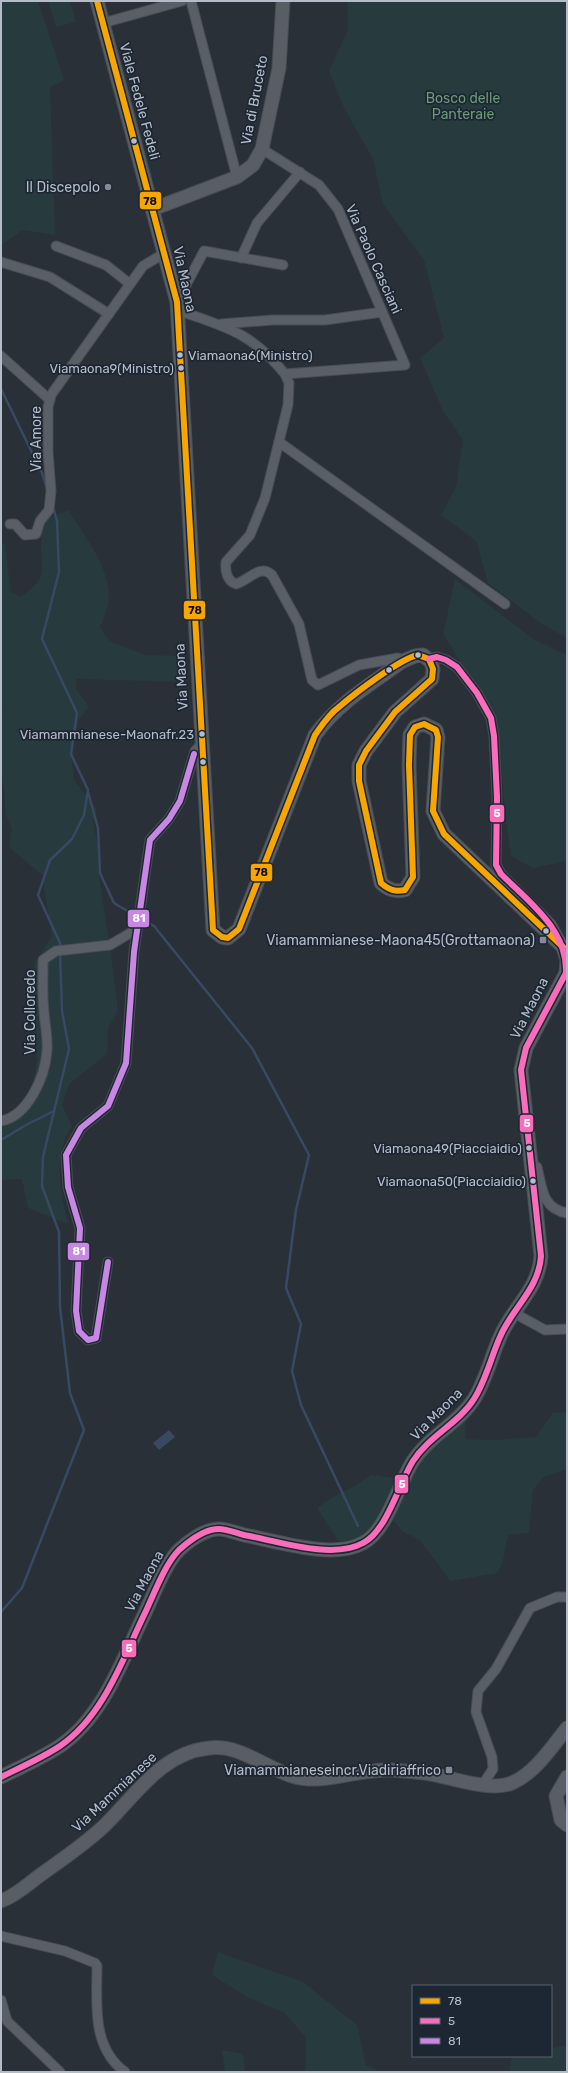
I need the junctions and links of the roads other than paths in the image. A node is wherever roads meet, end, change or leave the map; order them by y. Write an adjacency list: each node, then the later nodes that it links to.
1 (97, 1): 5 (main road, Viale Fedele Fedeli)
2 (182, 1): 5 (street)
3 (190, 1): 8 (street)
4 (283, 1): 6 (main road, Via di Bruceto)
5 (103, 23): 9 (main road, Viale Fedele Fedeli)
6 (262, 149): 7 (street, Via Paolo Casciani); 8 (main road, Via di Bruceto)
7 (300, 172): 12 (street); 17 (street, Via Paolo Casciani)
8 (237, 177): 9 (main road, Via di Bruceto)
9 (153, 209): 11 (main road, Via Maona)
10 (56, 246): 15 (street)
11 (163, 254): 15 (street, Via Amore); 16 (main road, Via Maona)
12 (241, 258): 14 (street); 16 (street)
13 (1, 262): 18 (street)
14 (283, 265)
15 (130, 284): 18 (street, Via Amore)
16 (177, 306): 19 (street); 28 (main road, Via Maona)
17 (382, 312): 19 (street); 21 (street, Via Paolo Casciani)
18 (109, 314): 22 (street, Via Amore)
19 (220, 324): 21 (street)
20 (1, 356): 22 (street)
21 (285, 374): 23 (street)
22 (50, 400): 24 (street, Via Amore)
23 (279, 442): 25 (street); 27 (street)
24 (10, 524)
25 (505, 604)
26 (429, 659): 27 (main road, Via Maona); 30 (street, Via Maona); 30 (main road)
27 (403, 661): 28 (main road, Via Maona)
28 (201, 745): 29 (street)
29 (137, 930): 31 (street, Via Colloredo); 34 (street)
30 (563, 947): 32 (main road, Via Maona)
31 (1, 1121)
32 (532, 1159): 33 (street); 35 (main road, Via Maona)
33 (567, 1213)
34 (108, 1262)
35 (514, 1313): 36 (street); 39 (main road, Via Maona)
36 (567, 1329)
37 (567, 1597): 41 (street)
38 (567, 1728): 41 (main road, Via Mammianese)
39 (1, 1777)
40 (567, 1777): 42 (main road)
41 (483, 1784): 43 (main road, Via Mammianese)
42 (567, 1825)
43 (1, 1901)
44 (1, 1936): 47 (street)
45 (1, 2000): 46 (street)
46 (60, 2072)
47 (125, 2072)

